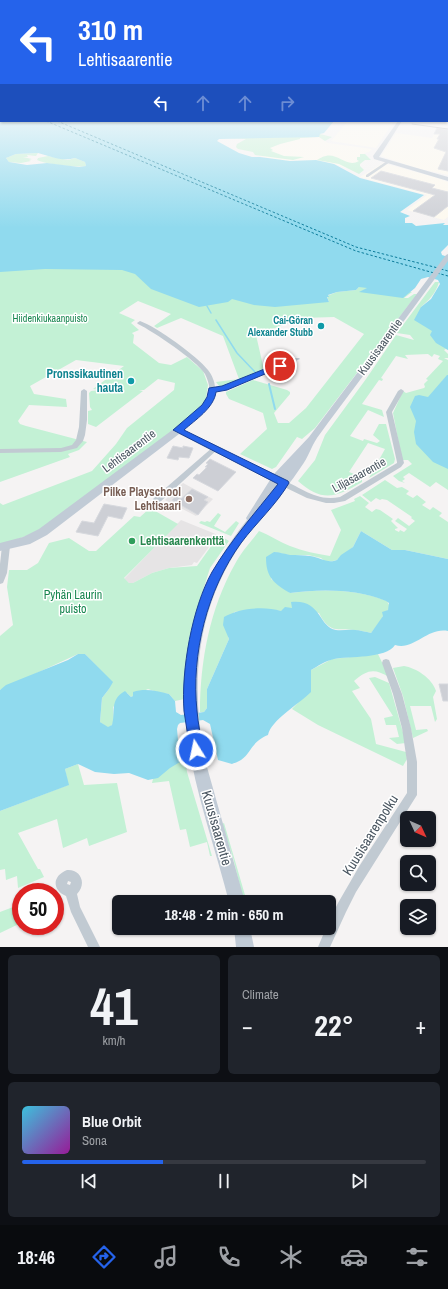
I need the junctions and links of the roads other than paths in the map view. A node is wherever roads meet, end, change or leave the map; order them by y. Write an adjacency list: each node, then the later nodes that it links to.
1 (387, 140): 2 (main road)
2 (388, 162): 3 (street); 4 (main road)
3 (367, 176)
4 (448, 179)
5 (448, 256): 14 (main road, Kuusisaarentie)
6 (140, 323): 8 (street)
7 (298, 359): 8 (street)
8 (212, 390): 11 (street)
9 (84, 391): 13 (street)
10 (401, 391): 14 (street, Liljasaarentie)
11 (178, 430): 12 (main road); 16 (main road, Lehtisaarentie)
12 (215, 449): 14 (main road); 15 (street)
13 (0, 451)
14 (281, 481): 20 (main road, Kuusisaarentie)
15 (156, 501)
16 (3, 547): 17 (street)
17 (0, 581)
18 (386, 663): 24 (street, Kuusisaarenpolku)
19 (71, 891): 22 (street)
20 (235, 895)
21 (243, 935): 23 (main road)
22 (94, 947)
23 (246, 947)
24 (324, 947)

